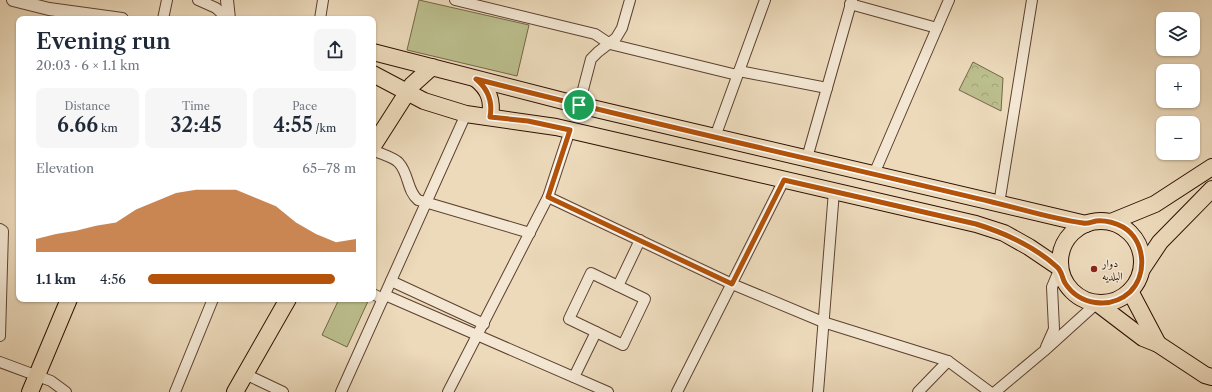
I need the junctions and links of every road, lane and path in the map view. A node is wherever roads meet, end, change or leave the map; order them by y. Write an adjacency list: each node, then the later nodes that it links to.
1 (13, 0): 14 (street)
2 (167, 0): 15 (street)
3 (198, 0): 16 (street)
4 (227, 0): 17 (street)
5 (323, 0): 18 (street)
6 (455, 0): 13 (street)
7 (502, 0): 13 (street)
8 (630, 0): 20 (street)
9 (765, 0): 23 (street)
10 (949, 0): 19 (street)
11 (1032, 0): 45 (street)
12 (851, 2): 19 (street); 26 (street)
13 (499, 10): 20 (street)
14 (100, 16)
15 (163, 16)
16 (225, 16)
17 (229, 16)
18 (320, 16)
19 (937, 28): 39 (street)
20 (610, 44): 23 (street); 28 (street)
21 (376, 53): 22 (main road)
22 (432, 67): 25 (main road); 27 (main road)
23 (738, 73): 26 (street); 32 (street)
24 (376, 76): 27 (main road)
25 (476, 79): 28 (main road); 30 (main road)
26 (827, 88): 36 (street)
27 (407, 92): 29 (main road); 33 (main road)
28 (579, 105): 32 (main road)
29 (466, 114): 30 (main road); 44 (street)
30 (490, 117): 31 (main road)
31 (570, 130): 38 (main road); 43 (street)
32 (715, 137): 35 (main road)
33 (376, 141)
34 (376, 151): 44 (street)
35 (775, 151): 36 (main road); 38 (main road)
36 (807, 158): 39 (main road)
37 (1212, 167): 46 (main road)
38 (737, 169): 40 (main road)
39 (874, 174): 45 (main road)
40 (784, 180): 42 (main road); 54 (street)
41 (1212, 189): 52 (main road)
42 (834, 191): 51 (main road); 64 (street)
43 (548, 197): 49 (street); 50 (street)
44 (427, 203): 49 (street); 53 (street)
45 (999, 204): 47 (main road)
46 (1111, 222): 47 (main road); 52 (main road)
47 (1086, 224): 51 (main road)
48 (0, 229): 67 (street)
49 (530, 233): 65 (street)
50 (640, 240): 54 (street); 55 (street)
51 (1060, 268): 63 (main road); 70 (street)
52 (1142, 269): 56 (main road)
53 (391, 281): 58 (street); 65 (street)
54 (732, 284): 64 (street); 77 (street)
55 (618, 286): 66 (street); 66 (street)
56 (1130, 291): 63 (main road); 69 (main road)
57 (376, 295): 58 (street)
58 (384, 297): 68 (street); 84 (street)
59 (57, 302): 73 (main road)
60 (68, 302): 73 (main road)
61 (212, 302): 81 (street)
62 (286, 302): 74 (main road)
63 (1097, 303): 69 (main road); 70 (street)
64 (823, 322): 71 (street); 87 (street)
65 (484, 324): 68 (street)
66 (596, 332): 75 (street)
67 (0, 336)
68 (478, 336): 75 (street); 85 (street)
69 (1158, 344): 76 (main road)
70 (1044, 351): 90 (street)
71 (948, 361): 88 (street); 89 (street)
72 (0, 362): 73 (street)
73 (32, 374): 78 (main road); 79 (main road); 80 (street)
74 (245, 374): 82 (main road); 83 (street)
75 (574, 377): 86 (street)
76 (1212, 377)
77 (679, 391)
78 (20, 392)
79 (30, 392)
80 (66, 392)
81 (175, 392)
82 (235, 392)
83 (283, 392)
84 (341, 392)
85 (448, 392)
86 (608, 392)
87 (818, 392)
88 (918, 392)
89 (990, 392)
90 (995, 392)

